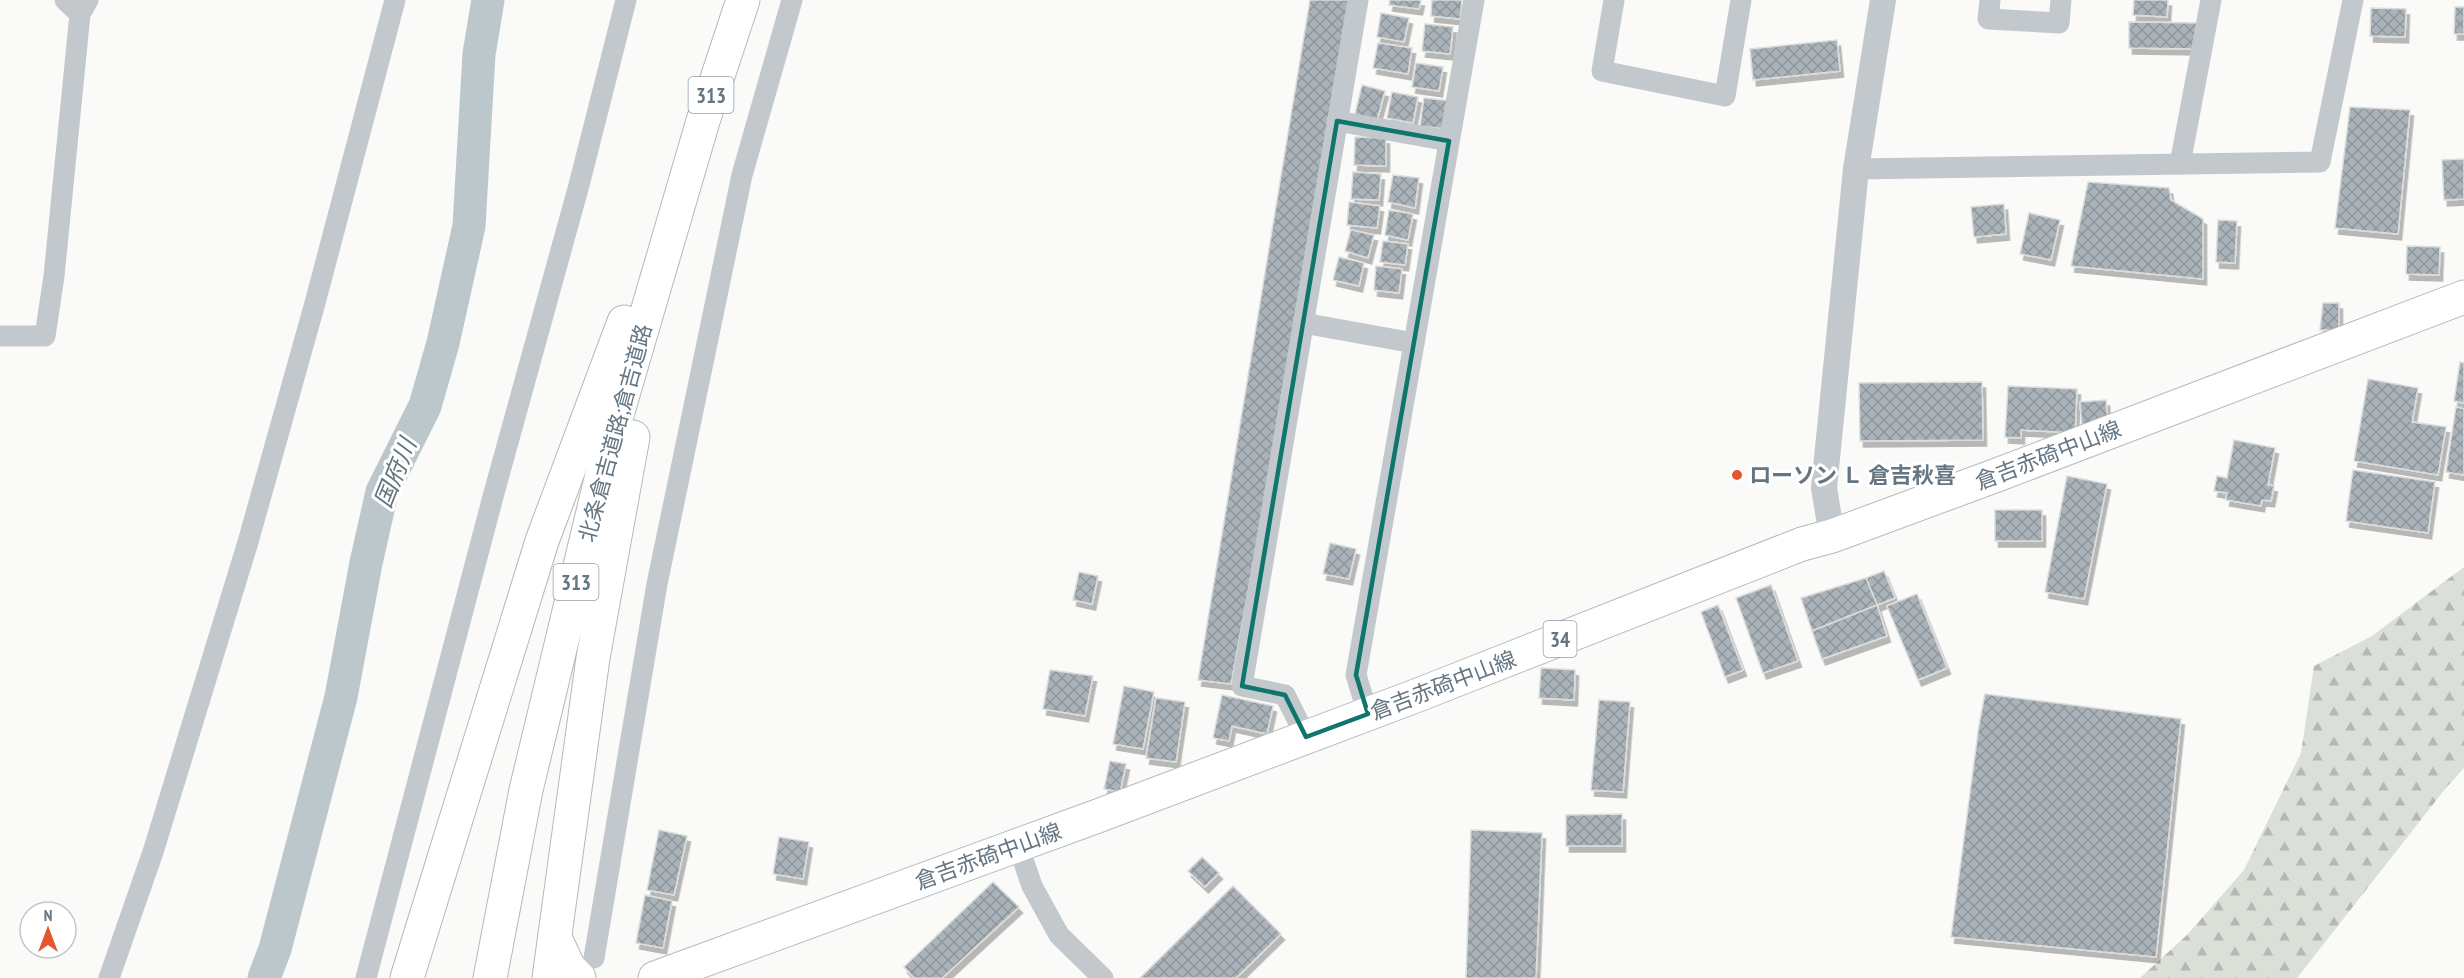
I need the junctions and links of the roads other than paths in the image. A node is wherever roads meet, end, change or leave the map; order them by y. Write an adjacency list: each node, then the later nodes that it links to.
1 (395, 0): 32 (street)
2 (626, 0): 33 (street)
3 (722, 0): 21 (main road, 北条倉吉道路;倉吉道路 / 313)
4 (743, 0): 20 (main road, 北条倉吉道路;倉吉道路 / 313)
5 (792, 0): 31 (street)
6 (1358, 0): 16 (street)
7 (1474, 0): 17 (street)
8 (1614, 0): 9 (street)
9 (1741, 0)
10 (1883, 0): 19 (street)
11 (1990, 0): 12 (street)
12 (2061, 0)
13 (2211, 0): 18 (street)
14 (2353, 0): 18 (street)
15 (78, 5): 24 (street)
16 (1338, 121): 17 (street); 23 (street)
17 (1449, 141): 25 (street)
18 (2180, 164): 19 (street)
19 (1856, 169): 26 (street)
20 (682, 191): 30 (main road); 36 (main road, 北条倉吉道路;倉吉道路 / 313)
21 (638, 283): 34 (main road); 35 (main road, 北条倉吉道路;倉吉道路 / 313)
22 (2464, 297): 26 (main road, 倉吉赤碕中山線 / 34)
23 (1303, 323): 25 (street); 28 (street)
24 (0, 336)
25 (1414, 343): 27 (street)
26 (1832, 536): 27 (main road, 倉吉赤碕中山線 / 34)
27 (1368, 714): 28 (main road, 倉吉赤碕中山線 / 34)
28 (1306, 737): 29 (main road, 倉吉赤碕中山線 / 34)
29 (1018, 845): 38 (main road, 倉吉赤碕中山線 / 34); 39 (street)
30 (555, 938): 31 (main road); 37 (main road)
31 (587, 968)
32 (109, 978)
33 (366, 978)
34 (407, 978)
35 (470, 978)
36 (490, 978)
37 (549, 978)
38 (655, 978)
39 (1103, 978)

